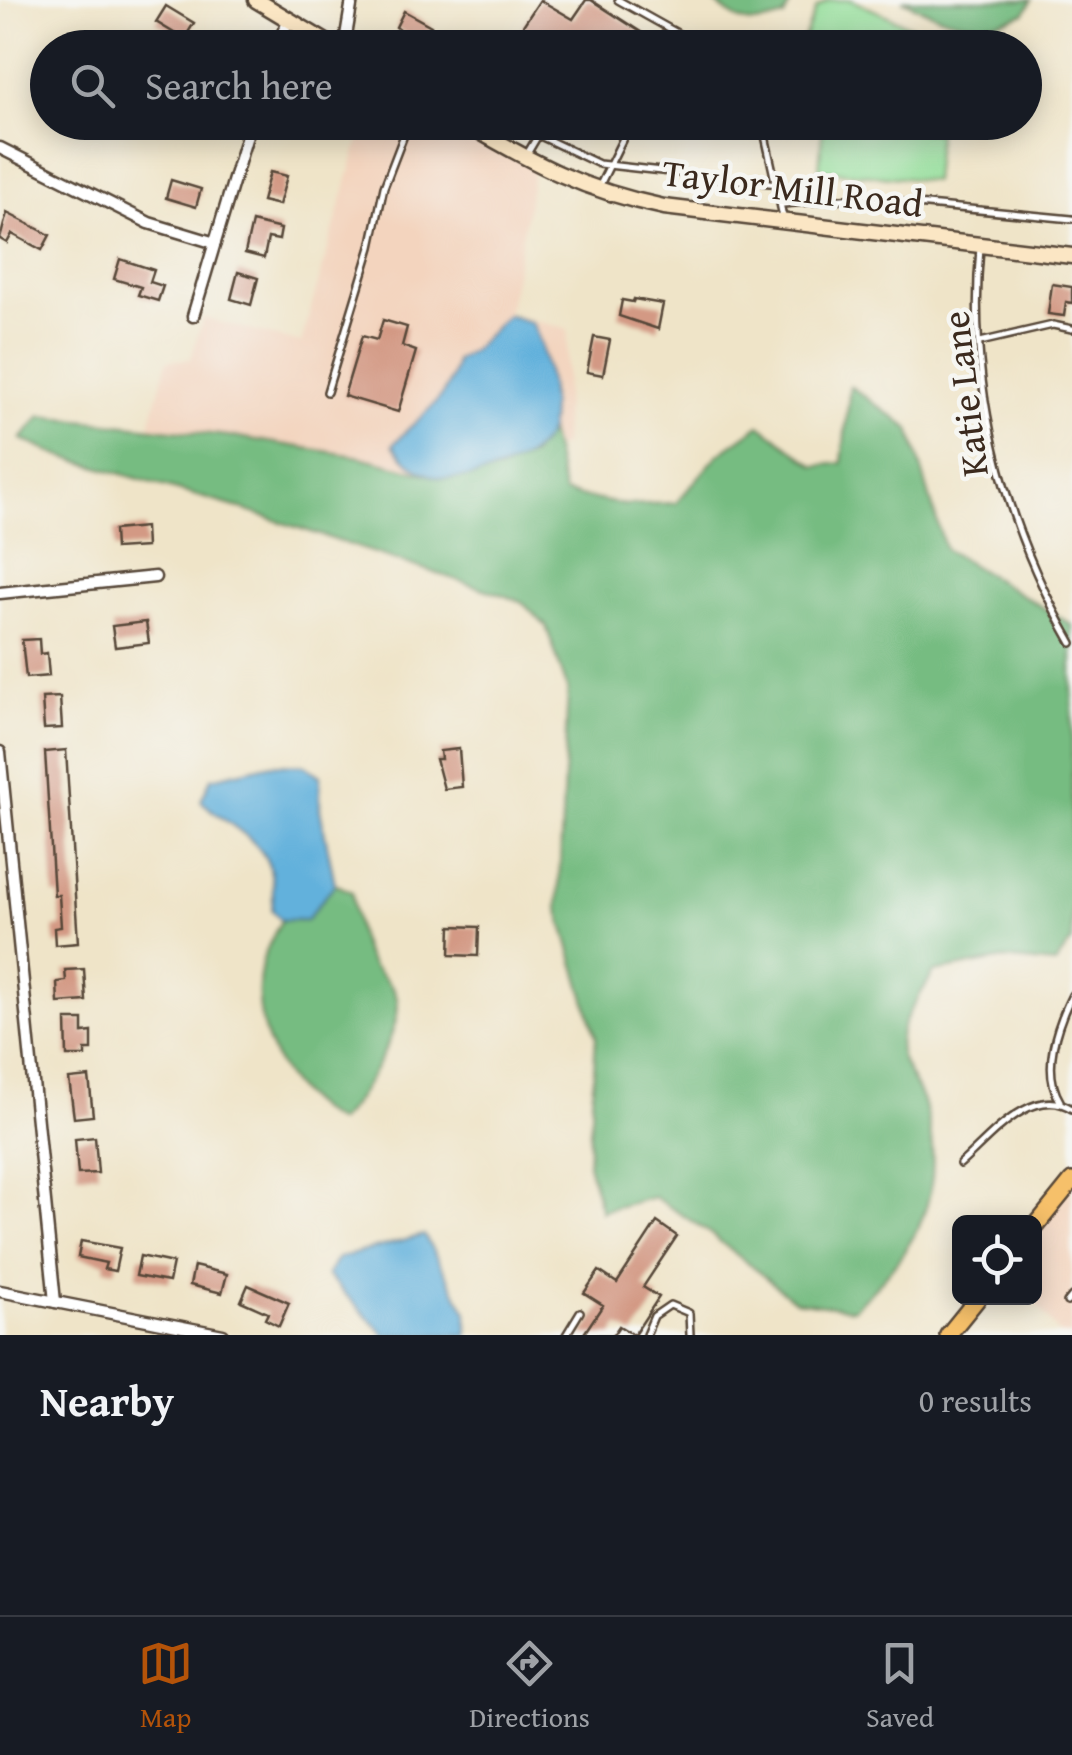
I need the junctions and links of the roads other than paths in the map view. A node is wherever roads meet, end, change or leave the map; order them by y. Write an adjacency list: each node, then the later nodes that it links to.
1 (256, 0): 4 (main road)
2 (352, 0): 7 (street)
3 (618, 0): 8 (lane)
4 (289, 20): 5 (street); 6 (main road)
5 (284, 30)
6 (306, 30)
7 (347, 30)
8 (672, 30)
9 (246, 140): 23 (street)
10 (402, 140): 29 (lane)
11 (494, 140): 17 (main road, Taylor Mill Road)
12 (534, 140): 17 (lane)
13 (552, 140): 18 (lane)
14 (623, 140): 18 (lane)
15 (767, 140): 19 (lane)
16 (0, 148): 23 (street)
17 (524, 158): 20 (main road, Taylor Mill Road)
18 (610, 165): 19 (lane); 20 (lane)
19 (778, 184): 21 (lane)
20 (597, 191): 21 (main road, Taylor Mill Road)
21 (783, 212): 22 (lane); 24 (main road, Taylor Mill Road)
22 (1072, 219)
23 (215, 243): 26 (street)
24 (980, 243): 25 (main road, Taylor Mill Road); 28 (lane, Katie Lane)
25 (1072, 256)
26 (192, 316)
27 (1072, 329): 28 (lane)
28 (980, 342): 32 (lane, Katie Lane)
29 (327, 392)
30 (155, 577): 31 (street)
31 (0, 593)
32 (1072, 643)
33 (0, 752): 41 (street)
34 (1072, 995): 35 (lane)
35 (1060, 1101): 36 (lane); 37 (lane)
36 (1072, 1109)
37 (960, 1164)
38 (1072, 1181): 39 (main road)
39 (1042, 1218)
40 (0, 1291): 41 (street)
41 (55, 1302): 44 (street)
42 (972, 1305): 48 (main road)
43 (580, 1312): 45 (lane)
44 (222, 1335)
45 (566, 1335)
46 (646, 1335): 47 (lane)
47 (690, 1335)
48 (948, 1335)

